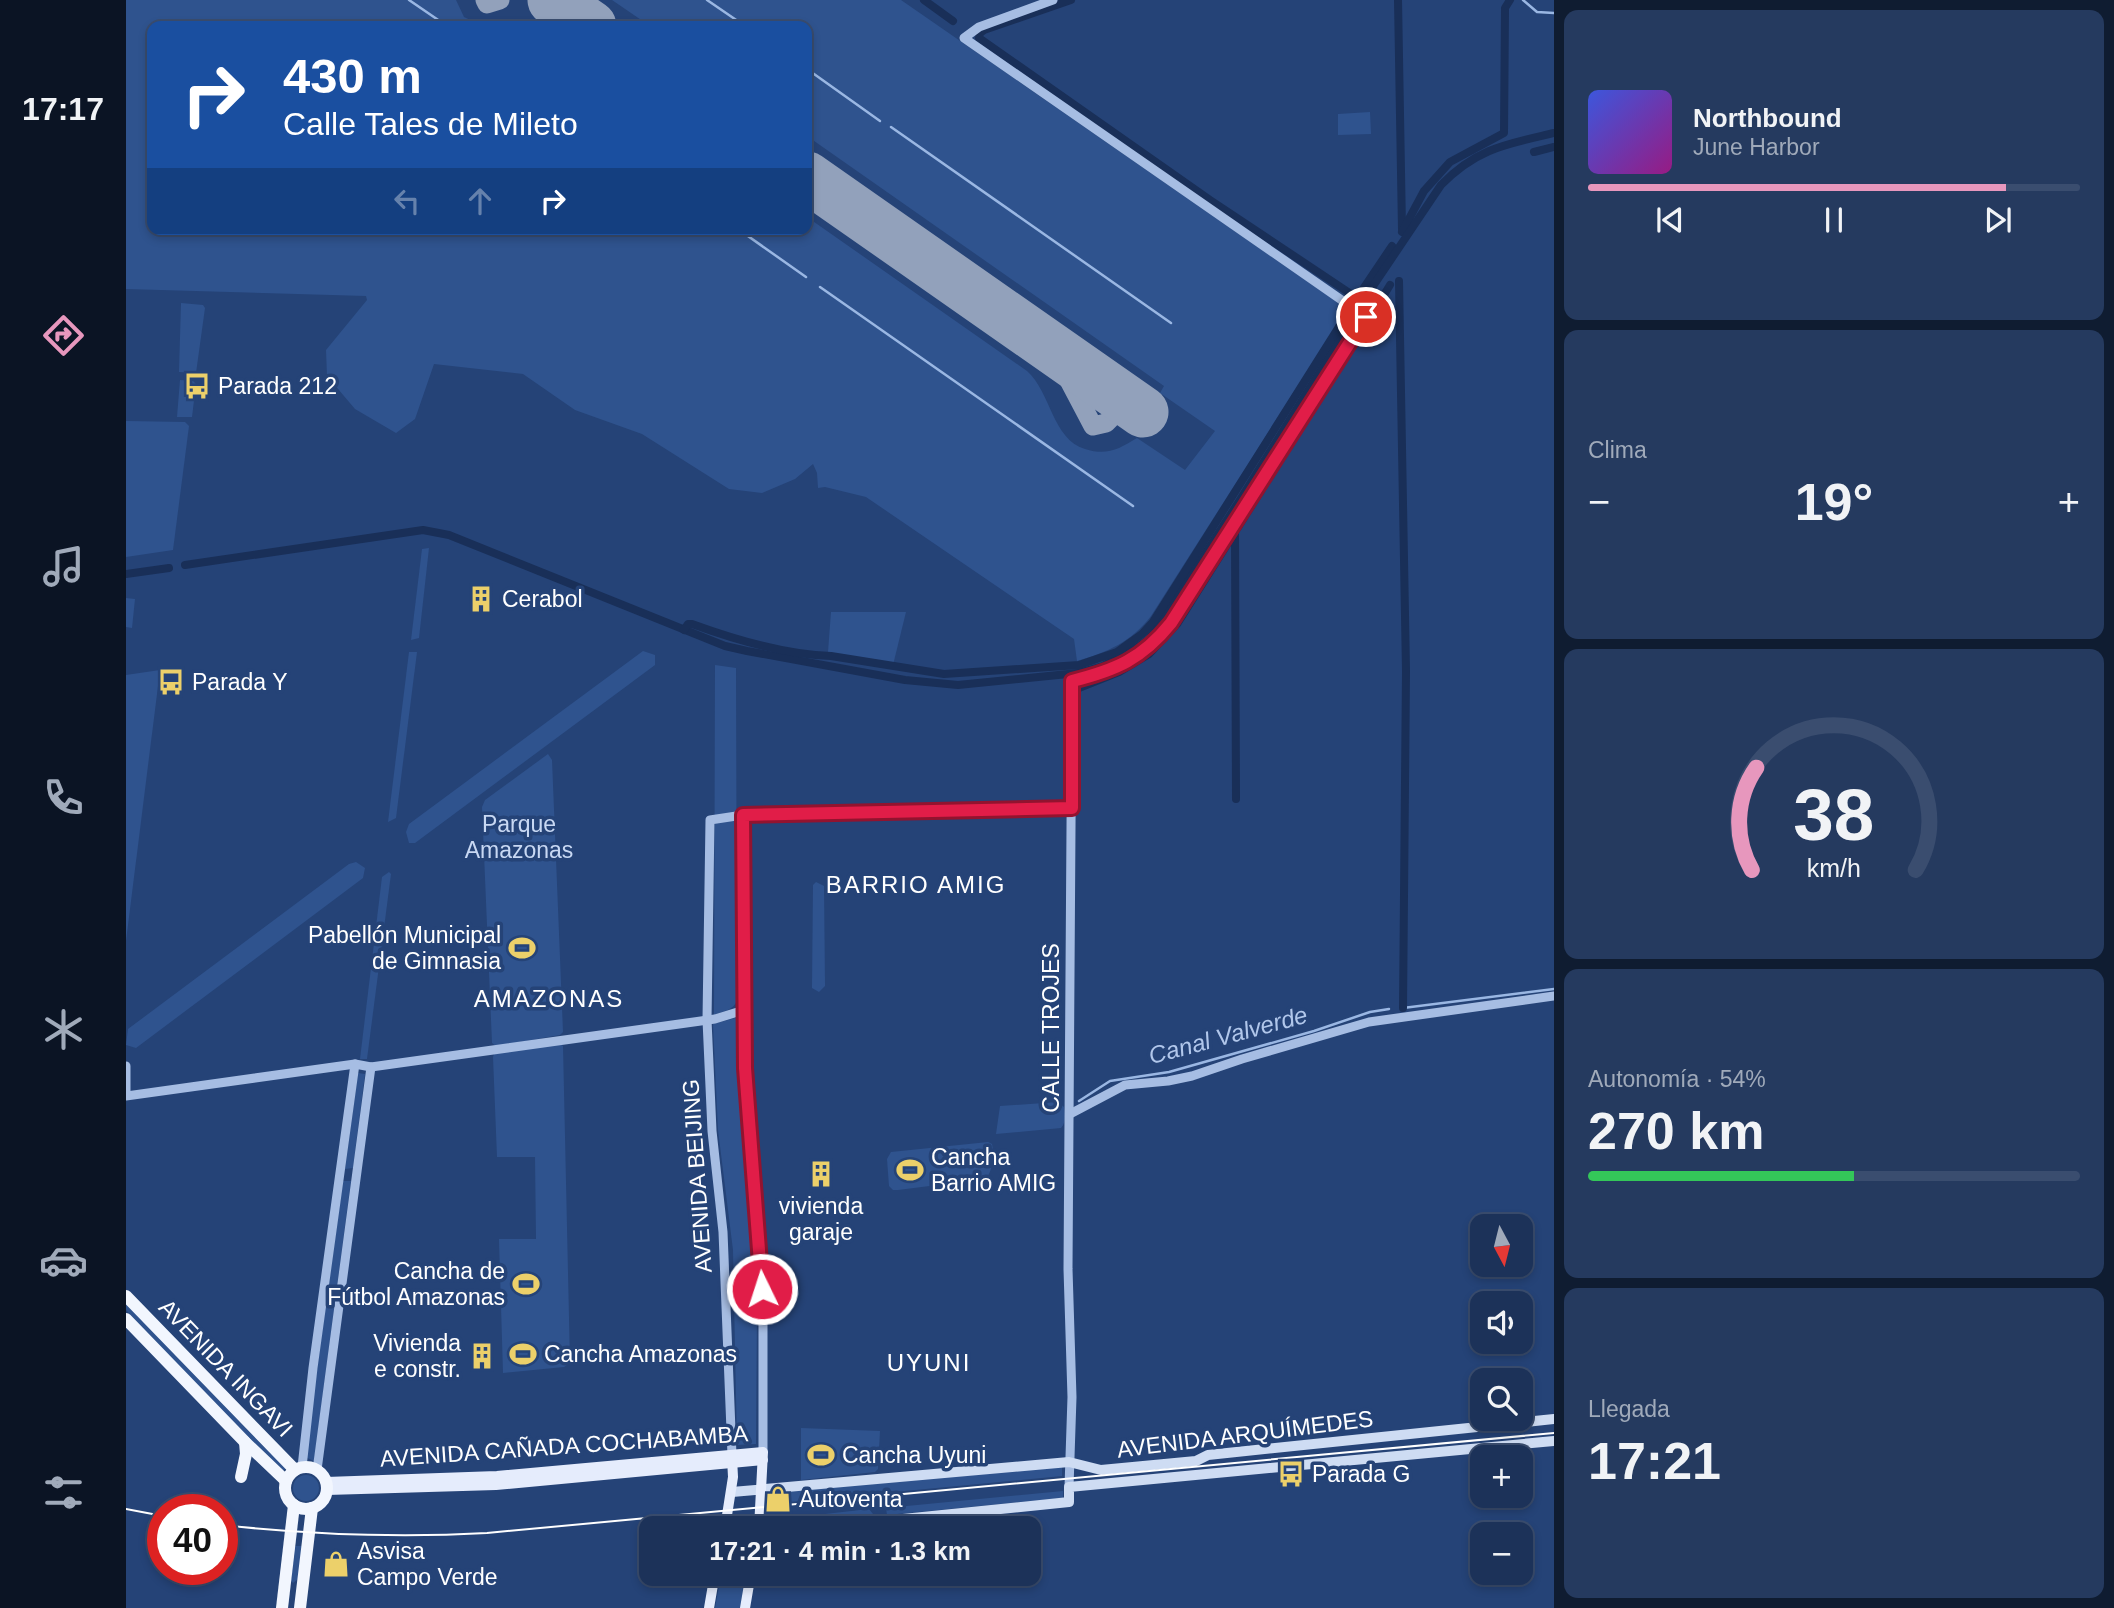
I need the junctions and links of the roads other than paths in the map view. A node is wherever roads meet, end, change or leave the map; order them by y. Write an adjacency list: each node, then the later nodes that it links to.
1 (1053, 0): 2 (street, CALLE TROJES)
2 (1072, 808): 3 (street); 12 (street, CALLE TROJES)
3 (743, 815): 5 (street); 6 (street, AVENIDA BEIJING)
4 (1554, 996): 12 (street)
5 (744, 1010): 6 (street); 18 (street)
6 (707, 1020): 9 (street); 19 (street, AVENIDA BEIJING)
7 (355, 1064): 9 (street); 11 (street); 21 (street)
8 (126, 1066): 10 (street)
9 (371, 1067): 22 (street)
10 (126, 1091)
11 (126, 1096)
12 (1070, 1114): 20 (street, CALLE TROJES)
13 (126, 1296): 21 (highway, AVENIDA INGAVI)
14 (126, 1318): 17 (highway, AVENIDA INGAVI)
15 (1554, 1419): 20 (main road, AVENIDA ARQUÍMEDES)
16 (1554, 1441): 26 (main road, AVENIDA ARQUÍMEDES)
17 (245, 1442): 23 (highway); 24 (highway, AVENIDA INGAVI)
18 (763, 1456): 19 (main road, AVENIDA CAÑADA COCHABAMBA); 27 (main road)
19 (732, 1459): 25 (main road, AVENIDA CAÑADA COCHABAMBA); 28 (main road, AVENIDA BEIJING)
20 (1069, 1462): 26 (street, CALLE TROJES); 27 (main road, AVENIDA ARQUÍMEDES)
21 (299, 1469): 22 (highway); 24 (highway)
22 (317, 1470): 25 (highway)
23 (241, 1477)
24 (286, 1481): 29 (highway)
25 (327, 1486): 30 (highway)
26 (1069, 1487): 33 (main road, CALLE TROJES)
27 (762, 1489): 28 (main road, AVENIDA ARQUÍMEDES); 32 (main road)
28 (732, 1492): 31 (main road, AVENIDA BEIJING)
29 (294, 1505): 30 (highway); 36 (highway)
30 (312, 1508): 37 (highway)
31 (727, 1516)
32 (760, 1516)
33 (932, 1516)
34 (713, 1586): 38 (main road)
35 (749, 1586): 39 (main road)
36 (282, 1608)
37 (300, 1608)
38 (709, 1608)
39 (745, 1608)

